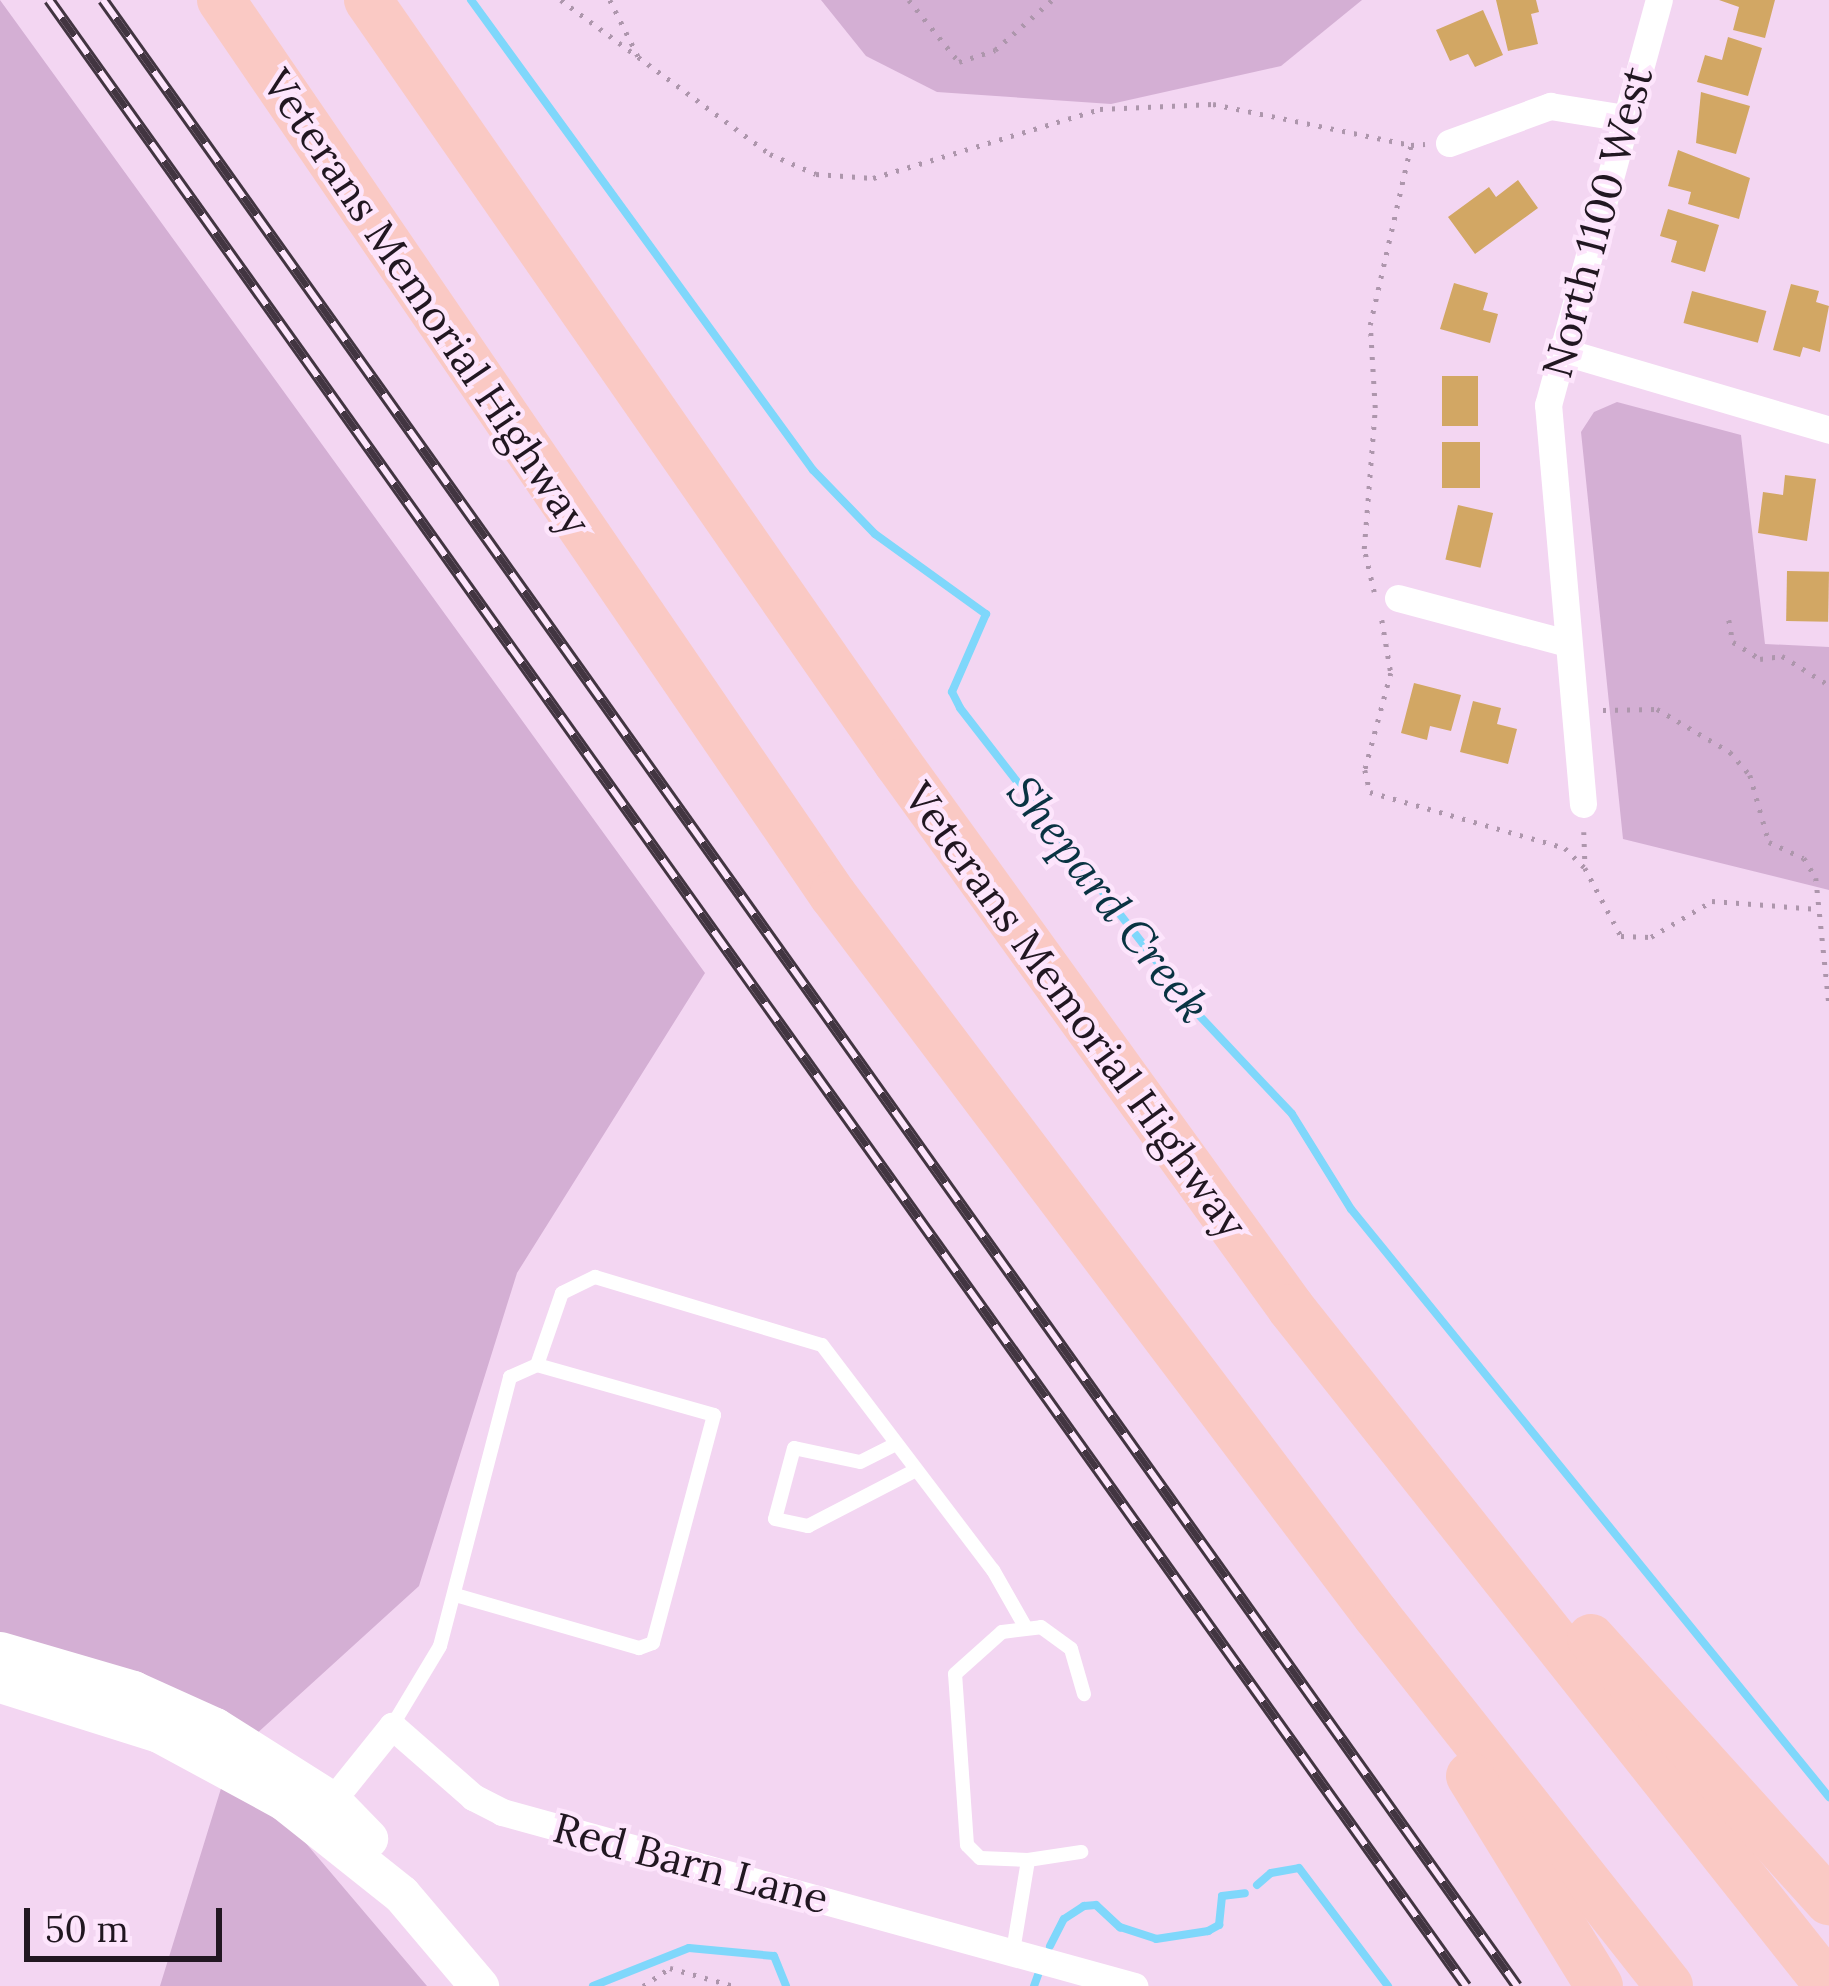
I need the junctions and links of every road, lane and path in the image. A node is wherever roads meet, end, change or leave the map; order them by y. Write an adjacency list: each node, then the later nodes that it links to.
1 (221, 0): 27 (highway, Veterans Memorial Highway)
2 (368, 0): 22 (highway, Veterans Memorial Highway)
3 (561, 0): 8 (path)
4 (610, 0): 8 (path)
5 (909, 0): 6 (path)
6 (1052, 0)
7 (1659, 0): 9 (street, North 1100 West)
8 (644, 67): 11 (path)
9 (1625, 118): 10 (street); 12 (street, North 1100 West)
10 (1449, 143)
11 (1411, 145)
12 (1558, 350): 13 (street); 16 (street, North 1100 West)
13 (1829, 430)
14 (1398, 598): 16 (street)
15 (1729, 620): 17 (path)
16 (1567, 644): 18 (street, North 1100 West)
17 (1829, 685)
18 (1574, 713): 19 (street, North 1100 West); 21 (path)
19 (1582, 804): 20 (path)
20 (1585, 868)
21 (1829, 1004)
22 (1291, 1308): 36 (highway); 44 (highway, Veterans Memorial Highway)
23 (537, 1365): 24 (lane); 26 (lane); 26 (lane)
24 (896, 1444): 25 (lane); 25 (lane)
25 (914, 1471): 28 (lane)
26 (454, 1595): 32 (lane)
27 (1377, 1616): 42 (highway); 43 (highway, Veterans Memorial Highway)
28 (1026, 1628): 31 (lane); 35 (lane)
29 (0, 1651): 33 (street)
30 (0, 1683): 33 (street)
31 (1084, 1694)
32 (392, 1726): 33 (street); 37 (street, Red Barn Lane)
33 (323, 1811): 38 (street)
34 (1081, 1852): 35 (lane)
35 (1028, 1860): 37 (lane)
36 (1829, 1901)
37 (1013, 1951): 41 (street, Red Barn Lane)
38 (479, 1986)
39 (643, 1986): 40 (path)
40 (734, 1986)
41 (1134, 1986)
42 (1599, 1986)
43 (1669, 1986)
44 (1829, 1986)

